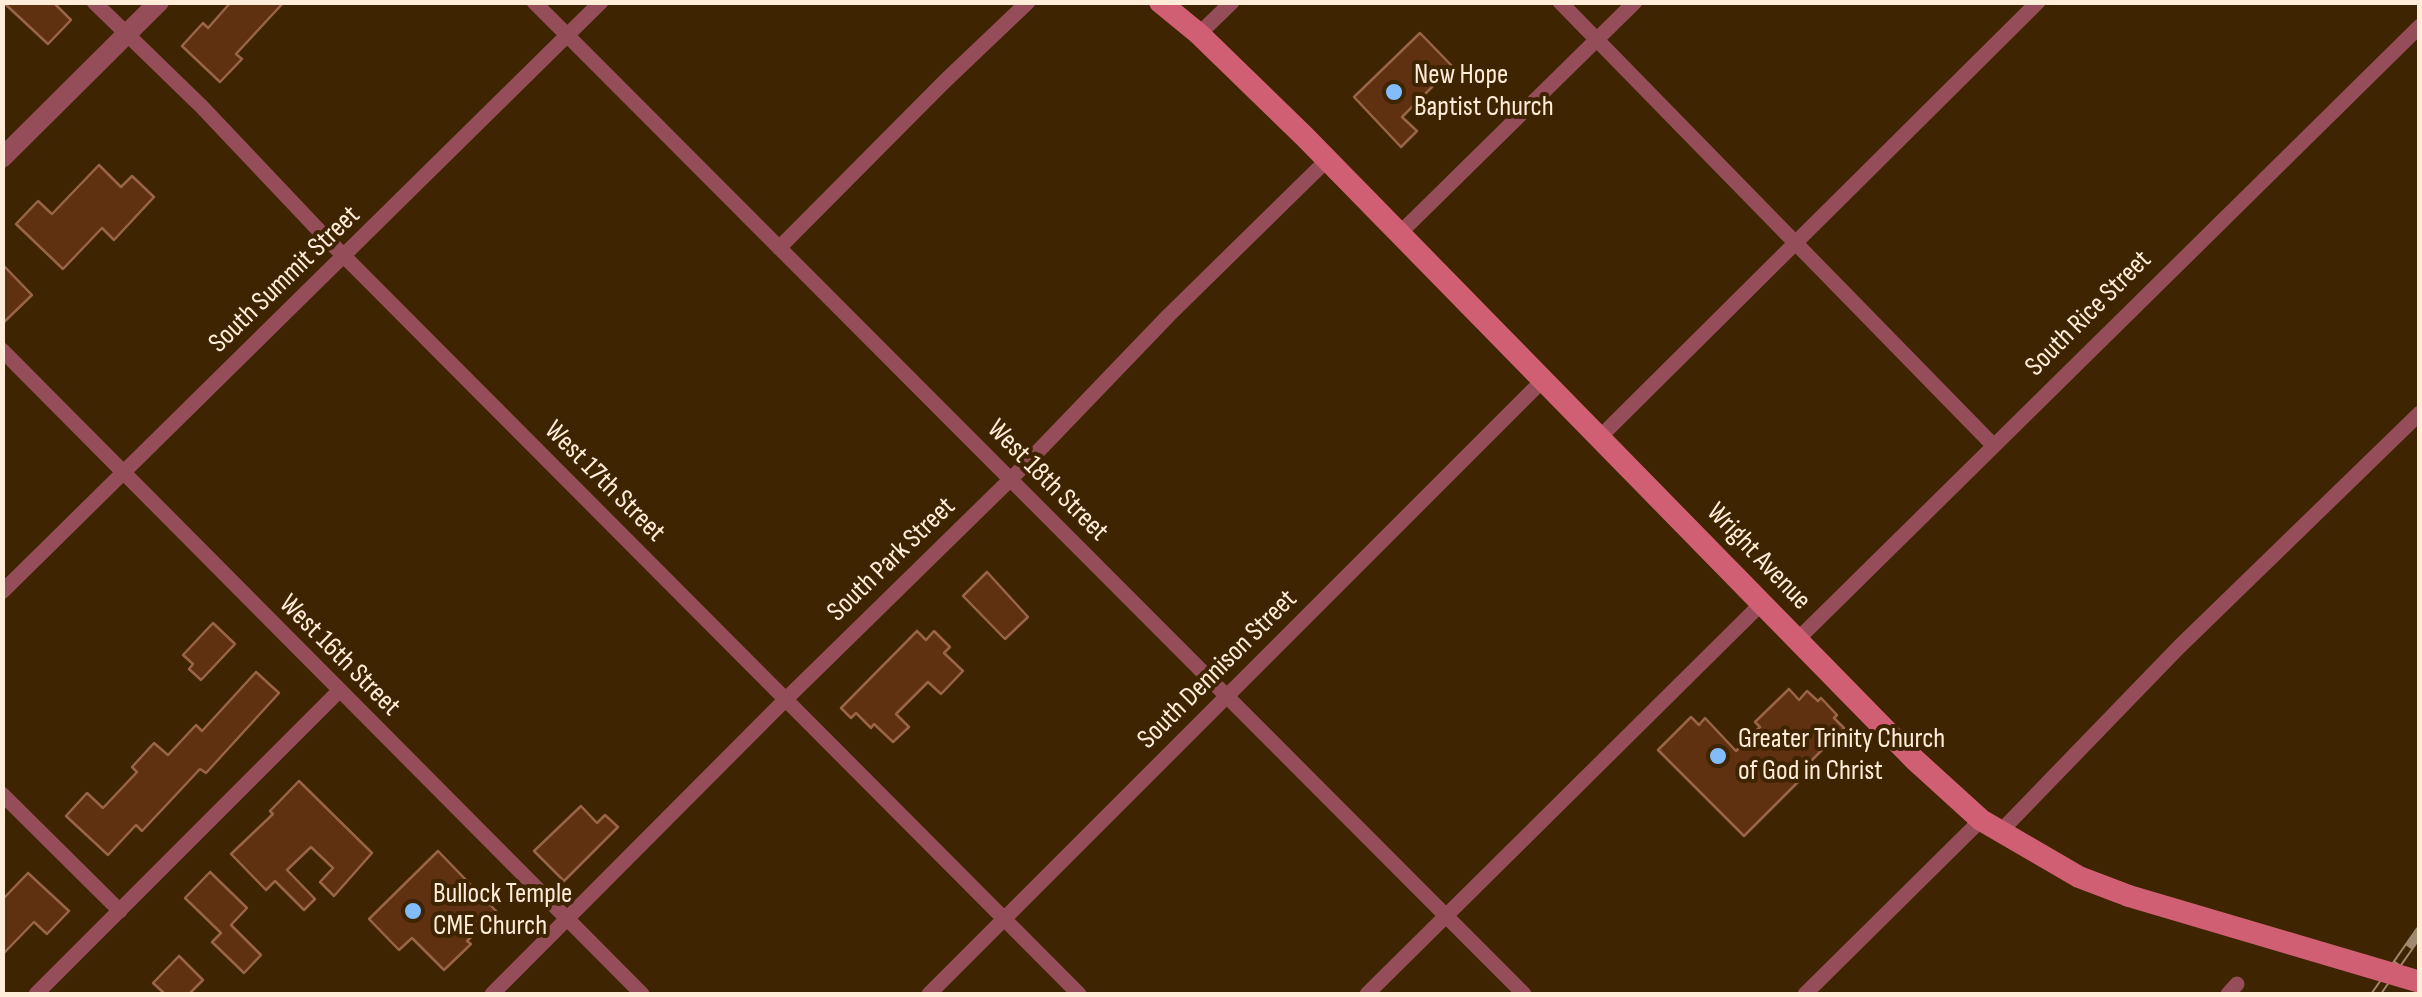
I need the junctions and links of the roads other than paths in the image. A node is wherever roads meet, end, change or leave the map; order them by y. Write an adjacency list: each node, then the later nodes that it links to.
1 (94, 2): 12 (street, West 17th Street)
2 (158, 2): 12 (street)
3 (534, 2): 14 (street, West 18th Street)
4 (602, 2): 14 (street, South Summit Street)
5 (1028, 2): 20 (street)
6 (1160, 2): 13 (main road, Wright Avenue)
7 (1232, 2): 13 (street)
8 (1560, 2): 15 (street)
9 (1634, 2): 15 (street)
10 (2038, 2): 19 (street)
11 (2420, 26): 26 (street, South Rice Street)
12 (127, 34): 16 (street); 21 (street, West 17th Street)
13 (1200, 34): 17 (main road, Wright Avenue)
14 (568, 36): 20 (street, West 18th Street); 21 (street, South Summit Street)
15 (1596, 40): 18 (street); 19 (street)
16 (2, 158)
17 (1326, 161): 18 (main road, Wright Avenue); 28 (street, South Park Street)
18 (1399, 234): 23 (main road, Wright Avenue)
19 (1797, 241): 25 (street); 26 (street)
20 (779, 248): 28 (street, West 18th Street)
21 (345, 257): 27 (street, South Summit Street); 34 (street, West 17th Street)
22 (2, 350): 27 (street, West 16th Street)
23 (1544, 380): 25 (main road, Wright Avenue); 33 (street, South Dennison Street)
24 (2420, 413): 36 (street)
25 (1599, 438): 30 (main road, Wright Avenue)
26 (1992, 445): 31 (street, South Rice Street)
27 (124, 473): 29 (street, South Summit Street); 32 (street, West 16th Street)
28 (1010, 479): 33 (street, West 18th Street); 34 (street, South Park Street)
29 (2, 592)
30 (1762, 604): 31 (main road, Wright Avenue); 38 (street)
31 (1796, 641): 36 (main road, Wright Avenue)
32 (338, 691): 37 (street); 40 (street, West 16th Street)
33 (1226, 697): 38 (street, West 18th Street); 39 (street, South Dennison Street)
34 (785, 700): 39 (street, West 17th Street); 40 (street, South Park Street)
35 (2, 794): 37 (street)
36 (1990, 826): 41 (main road, Wright Avenue, bridge); 49 (street)
37 (120, 911): 42 (street)
38 (1445, 917): 47 (street); 48 (street, West 18th Street)
39 (1004, 918): 45 (street, South Dennison Street); 46 (street, West 17th Street)
40 (566, 920): 43 (street, South Park Street); 44 (street, West 16th Street)
41 (2420, 982)
42 (36, 994)
43 (492, 994)
44 (642, 994)
45 (929, 994)
46 (1080, 994)
47 (1367, 994)
48 (1524, 994)
49 (1805, 994)

